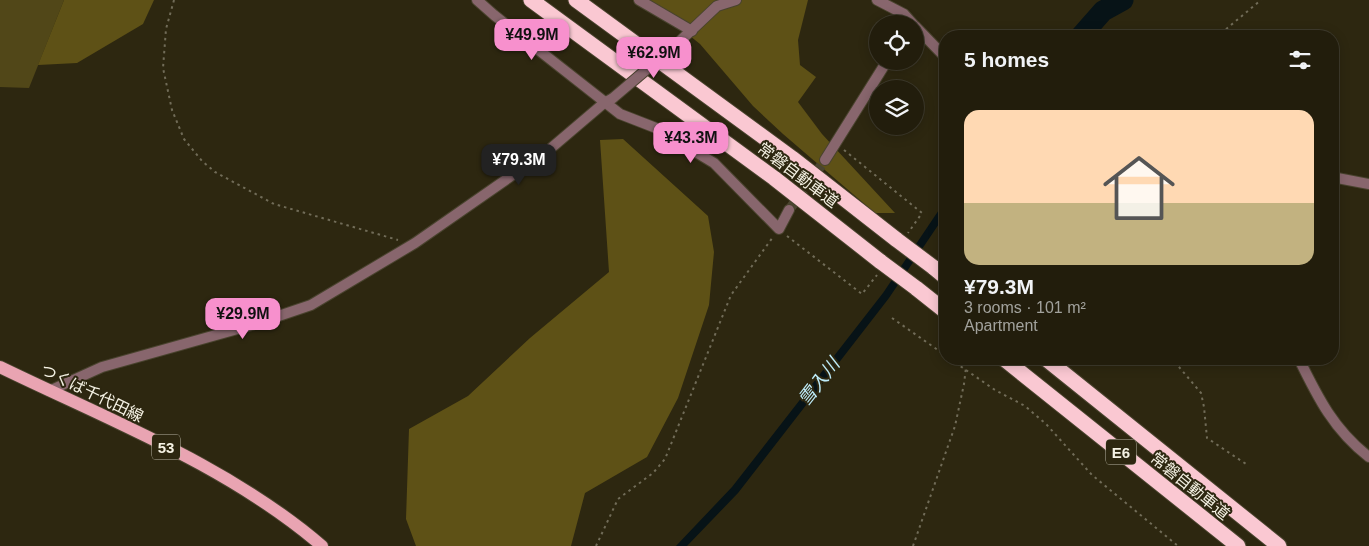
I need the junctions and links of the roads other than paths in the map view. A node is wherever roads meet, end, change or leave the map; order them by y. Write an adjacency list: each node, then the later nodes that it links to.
1 (477, 0): 12 (street)
2 (531, 0): 18 (highway, 常磐自動車道, bridge)
3 (576, 0): 17 (highway, 常磐自動車道, bridge)
4 (639, 0): 8 (street)
5 (736, 0): 8 (street)
6 (877, 0): 7 (street)
7 (905, 15)
8 (692, 31): 12 (street, bridge)
9 (924, 35): 10 (street)
10 (939, 51)
11 (881, 70): 13 (street)
12 (608, 100): 16 (street); 23 (street)
13 (825, 160)
14 (1339, 178): 15 (street)
15 (1369, 184)
16 (789, 210)
17 (939, 272)
18 (939, 306)
19 (1012, 365): 26 (highway, 常磐自動車道 / E6)
20 (1053, 365): 27 (highway, 常磐自動車道 / E6)
21 (1302, 365): 24 (street)
22 (0, 367): 23 (main road, つくば千代田線 / 53)
23 (50, 391): 25 (main road, つくば千代田線 / 53)
24 (1369, 457)
25 (322, 546)
26 (1238, 546)
27 (1279, 546)

